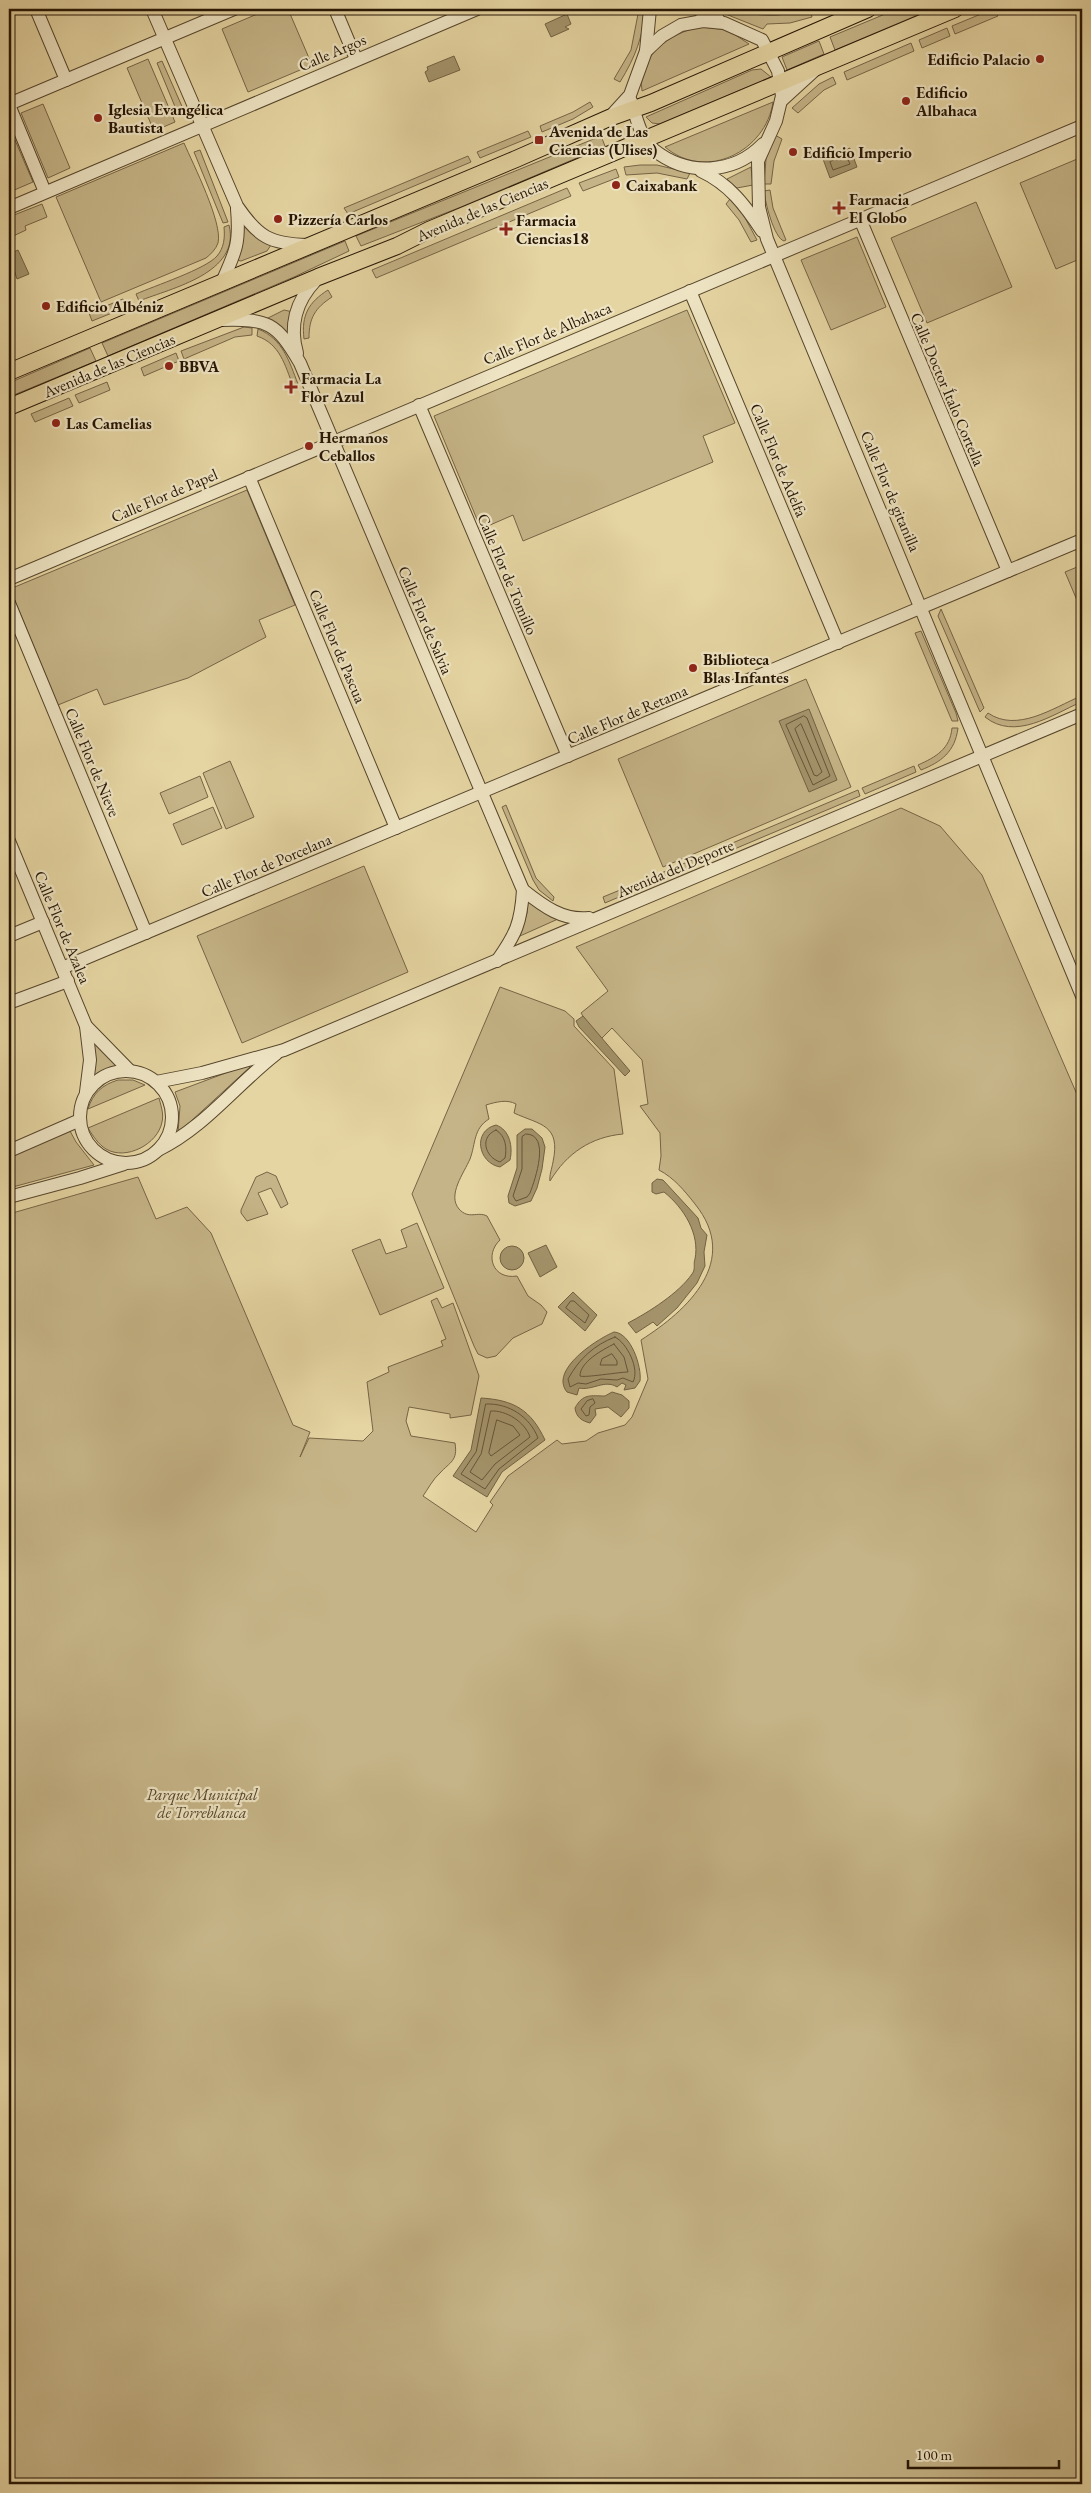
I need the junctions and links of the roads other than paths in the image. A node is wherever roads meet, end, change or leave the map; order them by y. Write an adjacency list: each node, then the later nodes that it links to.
1 (36, 9): 16 (street)
2 (152, 9): 11 (street)
3 (234, 9): 11 (street)
4 (335, 9): 14 (street)
5 (477, 9): 14 (street, Calle Argos)
6 (650, 9): 13 (street)
7 (697, 9): 10 (street)
8 (868, 9): 12 (main road, Avenida de las Ciencias)
9 (955, 9): 15 (main road, Avenida de las Ciencias)
10 (724, 23): 12 (street); 13 (street)
11 (164, 38): 16 (street); 21 (street)
12 (766, 46): 17 (street); 19 (main road, Avenida de las Ciencias)
13 (646, 52): 19 (street)
14 (356, 59): 21 (street, Calle Argos)
15 (818, 66): 17 (main road, Avenida de las Ciencias); 18 (street)
16 (66, 80): 20 (street)
17 (780, 83): 18 (street); 24 (main road, Avenida de las Ciencias)
18 (781, 101): 23 (street)
19 (632, 102): 24 (street); 31 (main road, Avenida de las Ciencias)
20 (9, 104): 26 (street)
21 (201, 125): 26 (street, Calle Argos); 27 (street)
22 (1082, 126): 29 (street, Calle Flor de Albahaca)
23 (765, 143): 25 (street); 30 (street)
24 (650, 144): 25 (street); 33 (main road, Avenida de las Ciencias)
25 (690, 166): 30 (street)
26 (46, 192): 28 (street, Calle Argos)
27 (237, 206): 31 (street); 34 (street)
28 (9, 208)
29 (860, 220): 32 (street, Calle Flor de Albahaca); 44 (street, Calle Doctor Ítalo Cortella)
30 (768, 239): 32 (street, Calle Flor de gitanilla)
31 (310, 245): 34 (main road, Avenida de las Ciencias)
32 (774, 256): 35 (street, Calle Flor de Albahaca); 47 (street, Calle Flor de gitanilla)
33 (318, 277): 36 (main road, Avenida de las Ciencias); 37 (street, Calle Flor de Salvia)
34 (222, 282): 38 (main road, Avenida de las Ciencias)
35 (690, 291): 39 (street, Calle Flor de Albahaca); 48 (street, Calle Flor de Adelfa)
36 (215, 320): 37 (street, Calle Flor de Salvia); 40 (main road, Avenida de las Ciencias)
37 (300, 363): 41 (street, Calle Flor de Salvia)
38 (9, 372)
39 (419, 405): 41 (street, Calle Flor de Albahaca); 50 (street, Calle Flor de Tomillo)
40 (9, 407)
41 (333, 441): 42 (street, Calle Flor de Papel); 52 (street, Calle Flor de Salvia)
42 (249, 477): 45 (street, Calle Flor de Papel); 53 (street, Calle Flor de Pascua)
43 (1082, 540): 44 (street, Calle Flor de Retama)
44 (1008, 572): 47 (street, Calle Flor de Retama)
45 (9, 579)
46 (9, 603): 59 (street, Calle Flor de Nieve)
47 (922, 607): 48 (street, Calle Flor de Retama); 51 (street, Calle Flor de gitanilla)
48 (838, 643): 50 (street, Calle Flor de Retama)
49 (1082, 714): 51 (street, Avenida del Deporte)
50 (568, 756): 52 (street, Calle Flor de Retama)
51 (983, 756): 57 (street, Avenida del Deporte); 64 (street, Calle Flor de gitanilla)
52 (482, 792): 53 (street, Calle Flor de Porcelana); 56 (street, Calle Flor de Salvia)
53 (396, 828): 59 (street, Calle Flor de Porcelana)
54 (9, 841): 55 (street, Calle Flor de Azalea)
55 (14, 866): 58 (street, Calle Flor de Azalea)
56 (523, 890): 57 (street); 61 (street)
57 (600, 918): 61 (street, Avenida del Deporte)
58 (43, 922): 60 (street); 62 (street, Calle Flor de Azalea)
59 (146, 933): 62 (street, Calle Flor de Porcelana)
60 (9, 936)
61 (497, 961): 67 (street, Avenida del Deporte)
62 (62, 968): 63 (street, Calle Flor de Azalea)
63 (68, 981): 65 (street); 66 (street, Calle Flor de Azalea)
64 (1082, 996)
65 (9, 1003)
66 (86, 1026): 68 (street); 70 (street)
67 (280, 1051): 69 (street, Avenida del Deporte); 73 (street, Avenida del Deporte)
68 (130, 1071): 69 (street); 70 (street)
69 (156, 1082): 73 (street)
70 (86, 1093): 71 (street)
71 (80, 1120): 72 (street); 74 (street)
72 (9, 1151)
73 (154, 1152): 74 (street)
74 (128, 1163): 75 (street)
75 (9, 1197)

